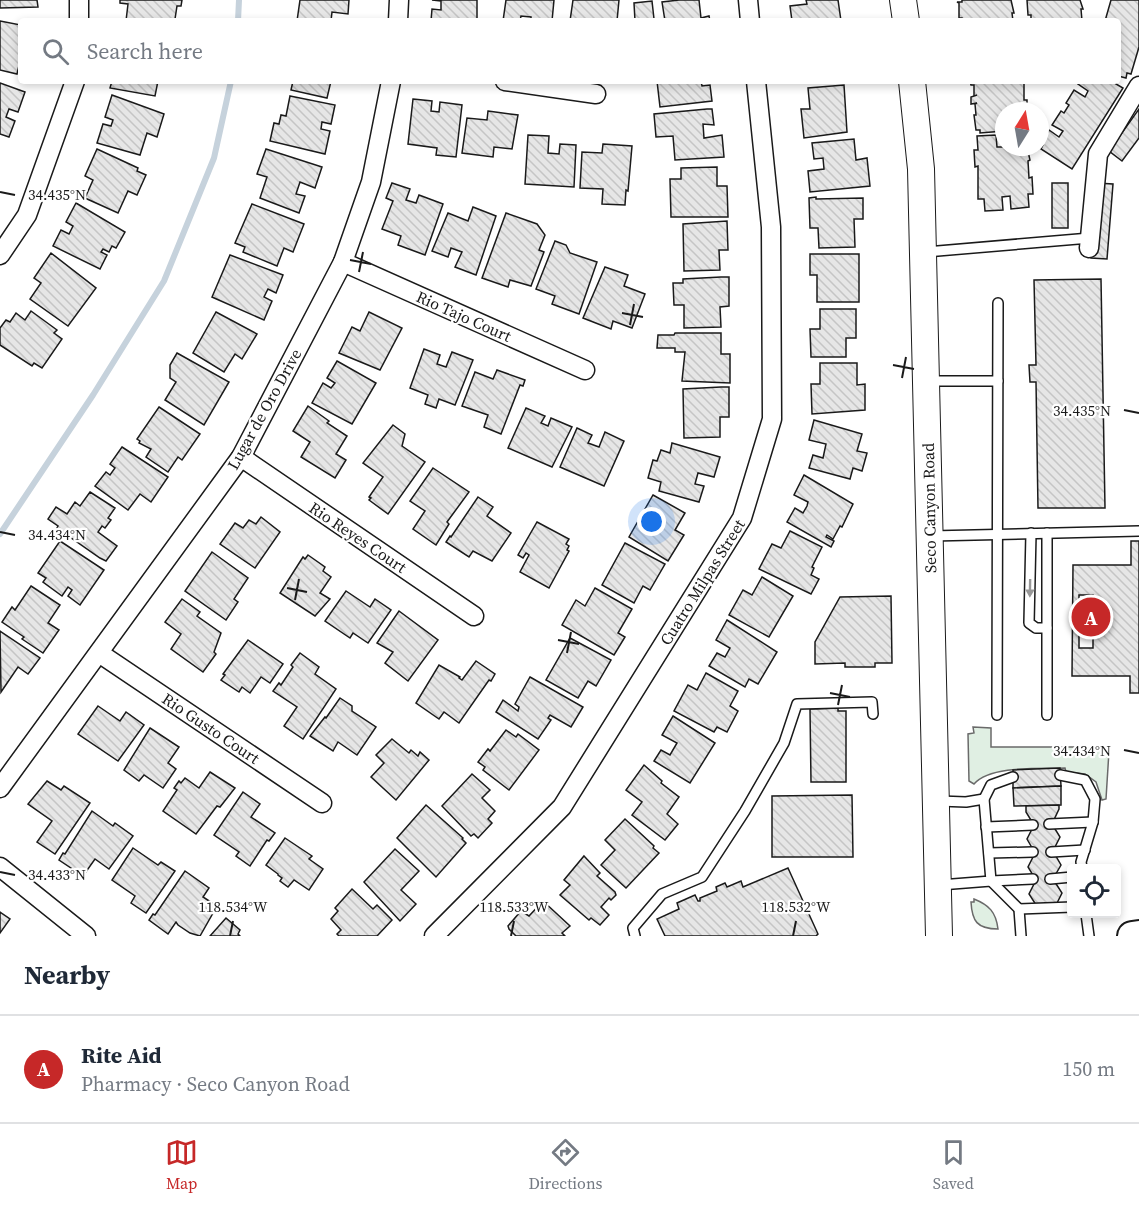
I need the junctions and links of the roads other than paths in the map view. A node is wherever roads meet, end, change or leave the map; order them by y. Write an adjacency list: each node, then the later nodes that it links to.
1 (79, 0): 5 (street)
2 (399, 0): 6 (street)
3 (748, 0): 7 (street)
4 (903, 0): 8 (main road)
5 (79, 18)
6 (398, 18)
7 (750, 18)
8 (906, 18)
9 (74, 84): 18 (street)
10 (390, 84): 19 (street, Lugar de Oro Drive)
11 (526, 84): 15 (street)
12 (756, 84): 62 (street, Cuatro Milpas Street)
13 (912, 84): 17 (main road, Seco Canyon Road)
14 (1139, 86): 16 (street)
15 (596, 94)
16 (1090, 243): 17 (lane)
17 (923, 253): 22 (main road, Seco Canyon Road)
18 (0, 255)
19 (343, 262): 21 (street, Rio Tajo Court); 24 (street, Lugar de Oro Drive)
20 (998, 303): 23 (lane)
21 (585, 370)
22 (926, 381): 23 (lane); 29 (main road, Seco Canyon Road)
23 (998, 381): 28 (lane)
24 (242, 457): 30 (street, Rio Reyes Court); 32 (street, Lugar de Oro Drive)
25 (1139, 531): 27 (lane)
26 (1031, 533): 27 (lane); 28 (lane); 31 (lane, one-way to 31)
27 (1047, 533): 31 (lane)
28 (998, 534): 29 (lane); 34 (lane)
29 (930, 536): 40 (main road, Seco Canyon Road)
30 (474, 616)
31 (1047, 628): 35 (lane)
32 (99, 653): 38 (street, Lugar de Oro Drive); 41 (street, Rio Gusto Court)
33 (873, 714): 63 (lane)
34 (997, 715)
35 (1047, 715)
36 (1060, 775): 42 (lane)
37 (1013, 777): 39 (lane)
38 (0, 788)
39 (984, 799): 40 (lane); 45 (lane)
40 (935, 801): 56 (main road, Seco Canyon Road)
41 (322, 803)
42 (1093, 822): 43 (lane); 46 (lane)
43 (1049, 824)
44 (1033, 825): 45 (lane)
45 (987, 827): 49 (lane)
46 (1084, 850): 48 (lane); 50 (lane)
47 (1032, 852): 49 (lane)
48 (1051, 852)
49 (989, 853): 55 (lane)
50 (1081, 864)
51 (0, 867): 61 (street)
52 (1067, 877): 54 (lane)
53 (1033, 879): 55 (lane)
54 (1050, 879)
55 (991, 881): 56 (lane); 58 (lane)
56 (938, 885): 64 (main road, Seco Canyon Road)
57 (1067, 907): 58 (lane)
58 (1019, 909): 65 (lane)
59 (1087, 918): 66 (lane)
60 (1139, 935): 67 (main road)
61 (86, 936)
62 (435, 936)
63 (634, 936)
64 (939, 936)
65 (1021, 936)
66 (1089, 936)
67 (1132, 936)

